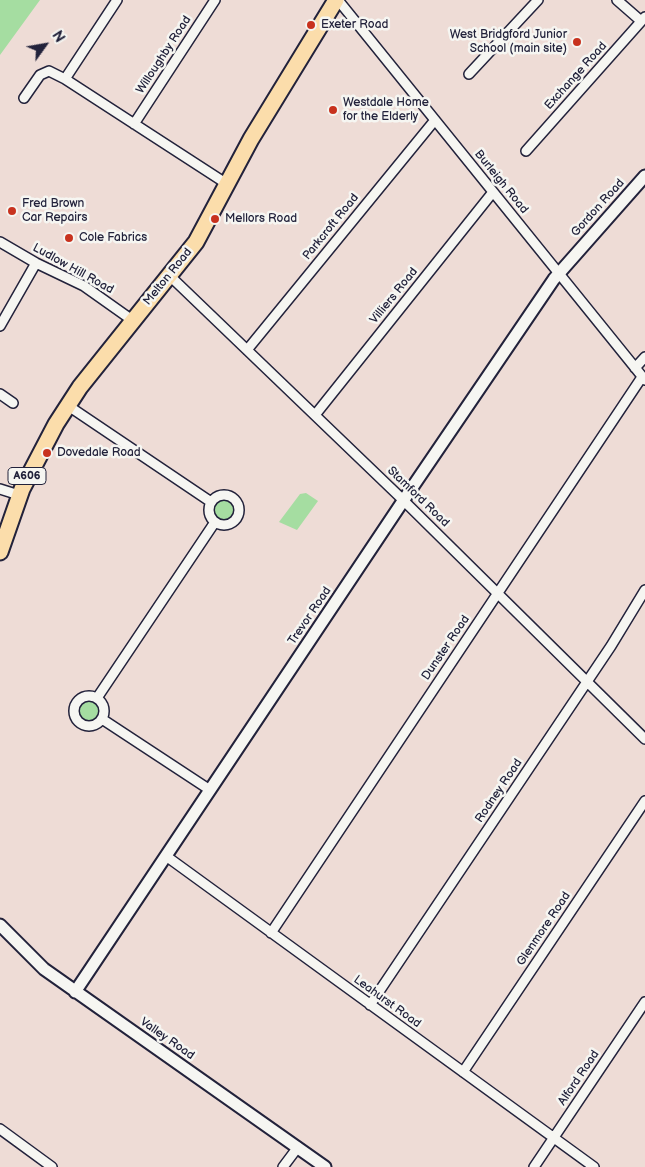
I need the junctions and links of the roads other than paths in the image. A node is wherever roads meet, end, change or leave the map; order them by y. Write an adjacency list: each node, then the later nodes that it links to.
1 (117, 0): 8 (street)
2 (215, 0): 11 (street, Willoughby Road)
3 (337, 0): 10 (street, Burleigh Road); 14 (main road, Melton Road / A606)
4 (538, 0): 7 (street)
5 (617, 0): 6 (street)
6 (643, 19): 12 (street, Exchange Road)
7 (469, 74)
8 (66, 80): 9 (street); 11 (street)
9 (24, 98)
10 (435, 120): 15 (street, Burleigh Road); 23 (street, Parkcroft Road)
11 (134, 124): 14 (street)
12 (526, 151)
13 (645, 176): 17 (street, Gordon Road)
14 (227, 184): 20 (main road, Melton Road / A606)
15 (493, 192): 19 (street, Burleigh Road); 30 (street, Villiers Road)
16 (0, 242): 18 (street, Ludlow Hill Road)
17 (572, 258): 19 (street, Trevor Road)
18 (36, 262): 21 (street, Ludlow Hill Road); 22 (street)
19 (558, 273): 25 (street, Burleigh Road); 33 (street, Trevor Road)
20 (170, 276): 21 (main road, Melton Road / A606); 23 (street, Stamford Road)
21 (132, 320): 29 (main road, Melton Road / A606)
22 (1, 323)
23 (247, 350): 30 (street, Stamford Road)
24 (645, 357): 25 (street)
25 (635, 368): 26 (street, Burleigh Road)
26 (644, 379): 38 (street, Dunster Road)
27 (0, 394): 28 (street)
28 (13, 403)
29 (67, 405): 32 (main road, Melton Road / A606); 34 (street)
30 (315, 415): 33 (street, Stamford Road)
31 (0, 489): 32 (street)
32 (19, 495): 36 (main road, Melton Road / A606)
33 (403, 501): 38 (street, Stamford Road); 43 (street, Trevor Road)
34 (211, 502): 35 (street); 35 (street)
35 (216, 522): 40 (street)
36 (0, 552)
37 (645, 590): 39 (street, Rodney Road)
38 (498, 594): 39 (street, Stamford Road); 47 (street, Dunster Road)
39 (587, 682): 42 (street, Stamford Road); 50 (street, Rodney Road)
40 (97, 698): 41 (street); 41 (street)
41 (102, 719): 43 (street)
42 (645, 739)
43 (210, 790): 45 (street, Trevor Road)
44 (645, 800): 51 (street, Glenmore Road)
45 (166, 856): 47 (street, Leahurst Road); 48 (street, Trevor Road)
46 (0, 925): 48 (street, Valley Road)
47 (271, 933): 50 (street, Leahurst Road)
48 (76, 992): 54 (street, Valley Road)
49 (645, 1002): 53 (street, Alford Road)
50 (370, 1005): 51 (street, Leahurst Road)
51 (463, 1072): 53 (street, Leahurst Road)
52 (0, 1129): 56 (street)
53 (554, 1138): 55 (street, Leahurst Road); 59 (street, Alford Road)
54 (298, 1147): 57 (street); 58 (street, Valley Road)
55 (580, 1163): 60 (street, Leahurst Road)
56 (52, 1167)
57 (283, 1167)
58 (325, 1167)
59 (534, 1167)
60 (594, 1167)

